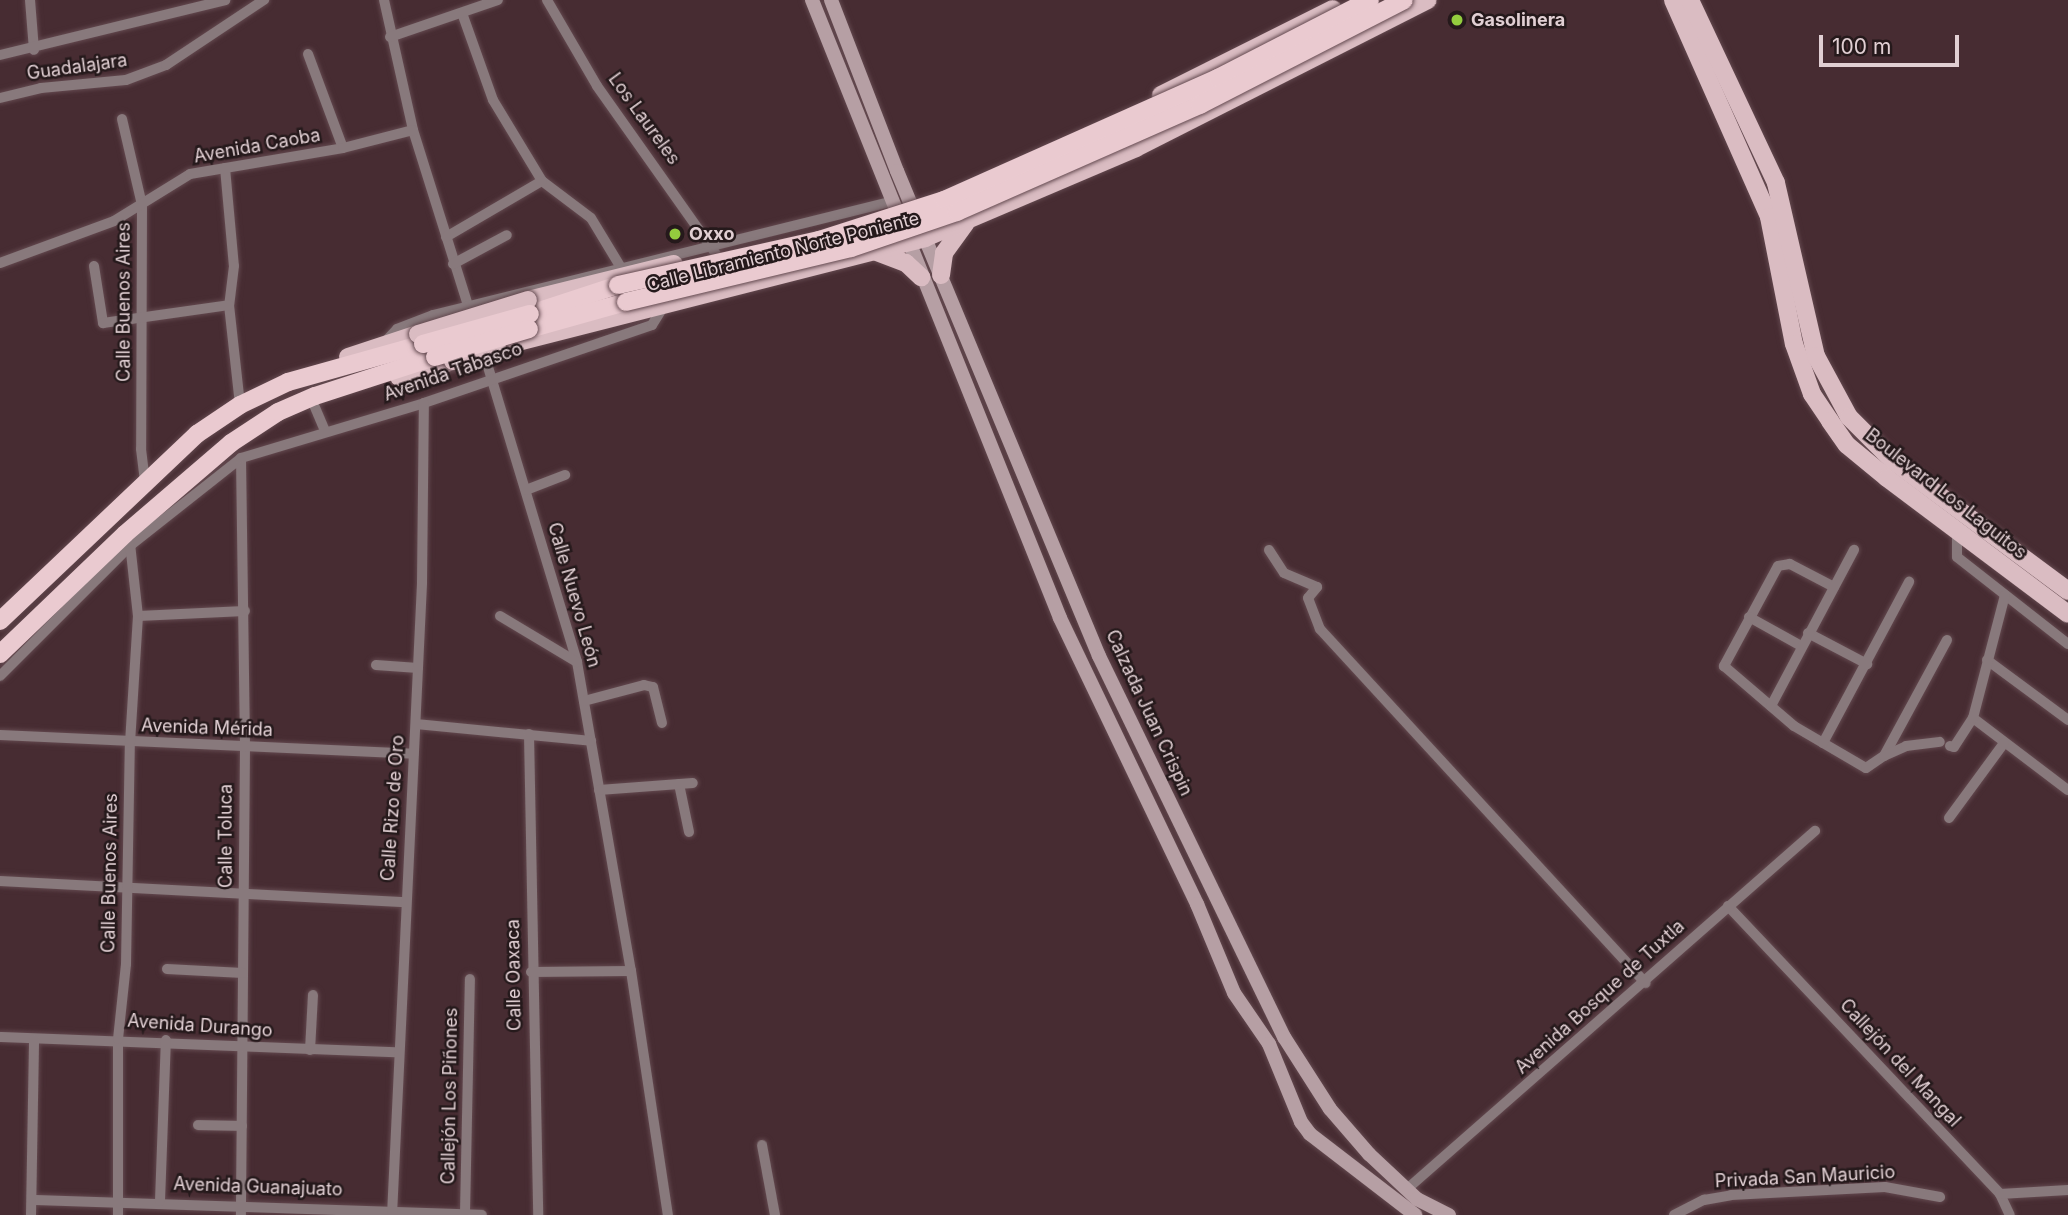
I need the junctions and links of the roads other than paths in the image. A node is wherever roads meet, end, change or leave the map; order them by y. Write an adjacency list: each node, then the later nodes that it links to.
1 (30, 0): 20 (street)
2 (225, 0): 17 (street)
3 (264, 0): 24 (street, Guadalajara)
4 (384, 0): 19 (street, Calle Nuevo León)
5 (498, 0): 18 (street)
6 (547, 0): 39 (street, Los Laureles)
7 (812, 0): 32 (main road)
8 (831, 0): 31 (main road, Calzada Juan Crispin)
9 (1352, 0): 31 (main road, Calle Libramiento Norte Poniente)
10 (1370, 0): 49 (highway, Calle Libramiento Norte Poniente, bridge)
11 (1404, 0): 49 (highway, Calle Libramiento Norte Poniente, bridge)
12 (1428, 0): 33 (main road, Calle Libramiento Norte Poniente)
13 (1661, 0): 22 (main road)
14 (1673, 0): 22 (main road, Boulevard Los Laguitos)
15 (1690, 0): 22 (main road, Boulevard Los Laguitos)
16 (1698, 0): 22 (main road)
17 (181, 6): 20 (street)
18 (462, 13): 19 (street); 29 (street)
19 (390, 37): 26 (street, Calle Nuevo León)
20 (34, 50): 23 (street)
21 (308, 54): 27 (street)
22 (1708, 54): 66 (main road, Boulevard Los Laguitos); 73 (main road, Boulevard Los Laguitos)
23 (0, 55)
24 (0, 99)
25 (122, 119): 30 (street, Calle Buenos Aires)
26 (413, 130): 27 (street, Avenida Caoba); 35 (street, Calle Nuevo León)
27 (343, 148): 28 (street, Avenida Caoba)
28 (225, 168): 30 (street, Avenida Caoba); 47 (street)
29 (542, 181): 35 (street); 42 (street)
30 (142, 205): 40 (street, Avenida Caoba); 50 (street, Calle Buenos Aires)
31 (911, 205): 32 (main road, Calle Libramiento Norte Poniente); 36 (main road, Calzada Juan Crispin)
32 (891, 207): 37 (main road); 39 (main road, Calle Libramiento Norte Poniente)
33 (971, 217): 36 (main road, Calle Libramiento Norte Poniente); 44 (main road)
34 (507, 235): 41 (street)
35 (446, 237): 41 (street, Calle Nuevo León)
36 (925, 238): 37 (main road, Calle Libramiento Norte Poniente); 44 (main road, Calzada Juan Crispin)
37 (907, 245): 38 (main road, Calle Libramiento Norte Poniente); 45 (main road)
38 (877, 252): 45 (main road); 46 (main road, Calle Libramiento Norte Poniente)
39 (715, 253): 42 (street); 49 (main road, Calle Libramiento Norte Poniente)
40 (0, 263)
41 (453, 264): 48 (street, Calle Nuevo León)
42 (620, 266): 48 (street)
43 (94, 267): 50 (street)
44 (941, 275): 131 (main road, Calzada Juan Crispin)
45 (921, 277): 132 (main road)
46 (665, 304): 54 (street, Avenida Tabasco); 57 (main road, Calle Libramiento Norte Poniente, bridge)
47 (229, 305): 50 (street); 56 (street)
48 (467, 306): 51 (street); 54 (street, Calle Nuevo León)
49 (529, 315): 52 (highway, Calle Libramiento Norte Poniente, bridge); 52 (main road, Calle Libramiento Norte Poniente, bridge)
50 (142, 317): 64 (street, Calle Buenos Aires)
51 (384, 345): 52 (main road, Calle Libramiento Norte Poniente); 53 (main road, Calle Libramiento Norte Poniente)
52 (425, 345): 53 (highway, Calle Libramiento Norte Poniente); 58 (highway, Calle Libramiento Norte Poniente)
53 (314, 374): 56 (highway, Calle Libramiento Norte Poniente)
54 (492, 377): 55 (street, Avenida Tabasco); 65 (street, Calle Nuevo León)
55 (424, 403): 59 (street, Avenida Tabasco); 88 (street, Calle Rizo de Oro)
56 (240, 405): 64 (highway, Calle Libramiento Norte Poniente)
57 (314, 405): 58 (main road, Calle Libramiento Norte Poniente); 59 (street)
58 (278, 412): 60 (highway, Calle Libramiento Norte Poniente)
59 (325, 431): 61 (street, Avenida Tabasco)
60 (241, 436): 61 (street); 67 (highway, Calle Libramiento Norte Poniente)
61 (267, 448): 62 (street, Avenida Tabasco)
62 (241, 458): 67 (street, Avenida Tabasco); 74 (street, Calle Toluca)
63 (565, 475): 65 (street)
64 (145, 482): 78 (highway, Calle Libramiento Norte Poniente)
65 (526, 490): 85 (street, Calle Nuevo León)
66 (1957, 531): 72 (street); 73 (main road, Boulevard Los Laguitos)
67 (128, 539): 75 (street, Calle Buenos Aires); 83 (highway, Calle Libramiento Norte Poniente); 89 (street, Avenida Tabasco)
68 (1269, 550): 122 (street)
69 (1854, 550): 71 (street)
70 (1909, 582): 86 (street)
71 (1834, 587): 77 (street); 79 (street)
72 (2006, 596): 81 (street); 84 (street)
73 (2064, 600)
74 (244, 611): 75 (street); 102 (street, Calle Toluca)
75 (138, 616): 99 (street, Calle Buenos Aires)
76 (500, 617): 85 (street)
77 (1749, 617): 82 (street); 91 (street)
78 (0, 621)
79 (1808, 633): 82 (street); 86 (street)
80 (1947, 640): 104 (street)
81 (2068, 644)
82 (1801, 646): 91 (street)
83 (0, 654)
84 (1987, 660): 92 (street); 93 (street)
85 (577, 662): 90 (street, Calle Nuevo León)
86 (1867, 664): 100 (street)
87 (376, 665): 88 (street)
88 (418, 668): 95 (street, Calle Rizo de Oro)
89 (0, 676)
90 (584, 701): 94 (street); 98 (street, Calle Nuevo León)
91 (1771, 706): 100 (street)
92 (1973, 718): 101 (street); 104 (street)
93 (2068, 720)
94 (662, 723)
95 (416, 724): 96 (street); 103 (street, Calle Rizo de Oro)
96 (529, 734): 98 (street); 119 (street, Calle Oaxaca)
97 (0, 735): 99 (street, Avenida Mérida)
98 (591, 741): 107 (street, Calle Nuevo León)
99 (130, 743): 102 (street, Avenida Mérida); 113 (street, Calle Buenos Aires)
100 (1823, 743): 104 (street)
101 (2004, 743): 108 (street); 109 (street)
102 (245, 747): 103 (street, Avenida Mérida); 114 (street, Calle Toluca)
103 (414, 754): 115 (street, Calle Rizo de Oro)
104 (1884, 756)
105 (692, 783): 106 (street)
106 (679, 784): 107 (street); 111 (street)
107 (599, 790): 118 (street, Calle Nuevo León)
108 (2068, 790)
109 (1949, 818)
110 (1815, 831): 116 (street, Avenida Bosque de Tuxtla)
111 (689, 832)
112 (0, 881): 113 (street)
113 (128, 891): 114 (street); 126 (street, Calle Buenos Aires)
114 (244, 896): 115 (street); 120 (street, Calle Toluca)
115 (405, 902): 130 (street, Calle Rizo de Oro)
116 (1728, 906): 122 (street, Avenida Bosque de Tuxtla); 140 (street, Callejón del Mangal)
117 (167, 969): 120 (street)
118 (632, 971): 119 (street); 152 (street, Calle Nuevo León)
119 (531, 972): 151 (street, Calle Oaxaca)
120 (243, 973): 128 (street, Calle Toluca)
121 (470, 979): 147 (street, Callejón Los Piñones)
122 (1645, 983): 138 (street, Avenida Bosque de Tuxtla)
123 (313, 995): 129 (street)
124 (0, 1037): 125 (street, Avenida Durango)
125 (34, 1039): 126 (street, Avenida Durango); 142 (street)
126 (118, 1039): 127 (street, Avenida Durango); 143 (street, Calle Buenos Aires)
127 (166, 1040): 128 (street, Avenida Durango); 144 (street)
128 (243, 1048): 129 (street, Avenida Durango); 135 (street, Calle Toluca)
129 (310, 1050): 130 (street, Avenida Durango)
130 (397, 1052): 146 (street, Calle Rizo de Oro)
131 (1325, 1102): 132 (main road); 133 (main road, Calzada Juan Crispin)
132 (1300, 1118): 136 (main road)
133 (1337, 1118): 136 (main road); 138 (main road, Calzada Juan Crispin)
134 (198, 1125): 135 (street)
135 (242, 1126): 145 (street, Calle Toluca)
136 (1310, 1134): 154 (main road)
137 (762, 1145): 153 (street)
138 (1407, 1189): 155 (main road, Calzada Juan Crispin)
139 (2068, 1190): 140 (street)
140 (2000, 1194): 157 (street, Callejón del Mangal)
141 (1940, 1197): 156 (street, Privada San Mauricio)
142 (33, 1200): 143 (street, Avenida Guanajuato); 148 (street)
143 (118, 1200): 144 (street, Avenida Guanajuato); 149 (street, Calle Buenos Aires)
144 (160, 1201): 145 (street, Avenida Guanajuato)
145 (241, 1209): 146 (street, Avenida Guanajuato)
146 (393, 1213): 147 (street, Avenida Guanajuato)
147 (465, 1213): 150 (street, Avenida Guanajuato)
148 (32, 1215)
149 (118, 1215)
150 (482, 1215)
151 (538, 1215)
152 (668, 1215)
153 (775, 1215)
154 (1415, 1215)
155 (1449, 1215)
156 (1674, 1215)
157 (2010, 1215)

